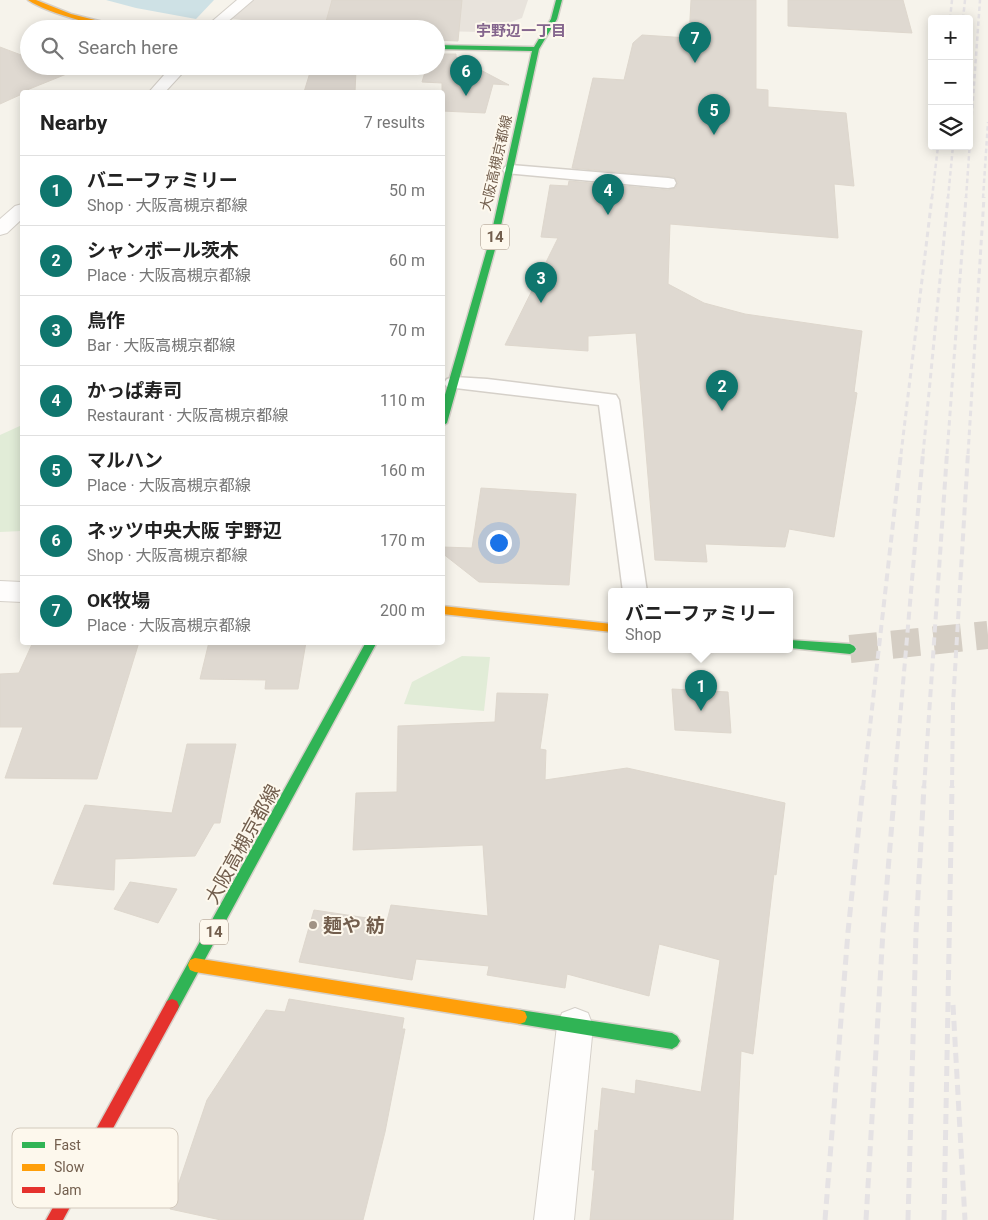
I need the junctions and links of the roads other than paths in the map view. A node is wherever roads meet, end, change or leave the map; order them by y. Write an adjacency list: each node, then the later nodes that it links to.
1 (31, 0): 4 (main road)
2 (246, 0): 5 (street)
3 (559, 0): 7 (main road, 大阪高槻京都線 / 14)
4 (90, 20)
5 (221, 20)
6 (445, 47): 7 (main road)
7 (536, 49): 10 (main road, 大阪高槻京都線 / 14)
8 (173, 75): 9 (street)
9 (159, 90)
10 (511, 170): 11 (lane); 14 (main road, 大阪高槻京都線 / 14)
11 (668, 183)
12 (20, 212): 13 (street)
13 (0, 229)
14 (454, 383): 15 (main road, 大阪高槻京都線 / 14); 16 (lane)
15 (445, 413)
16 (634, 588)
17 (0, 591): 18 (street)
18 (20, 592)
19 (445, 610): 20 (main road)
20 (608, 628)
21 (793, 644): 23 (main road)
22 (370, 645): 24 (main road, 大阪高槻京都線 / 14)
23 (850, 649)
24 (195, 966): 25 (main road); 27 (main road, 大阪高槻京都線 / 14)
25 (575, 1026): 26 (main road); 30 (street)
26 (672, 1041)
27 (105, 1128)
28 (61, 1208): 29 (main road, 大阪高槻京都線 / 14)
29 (54, 1220)
30 (554, 1220)

